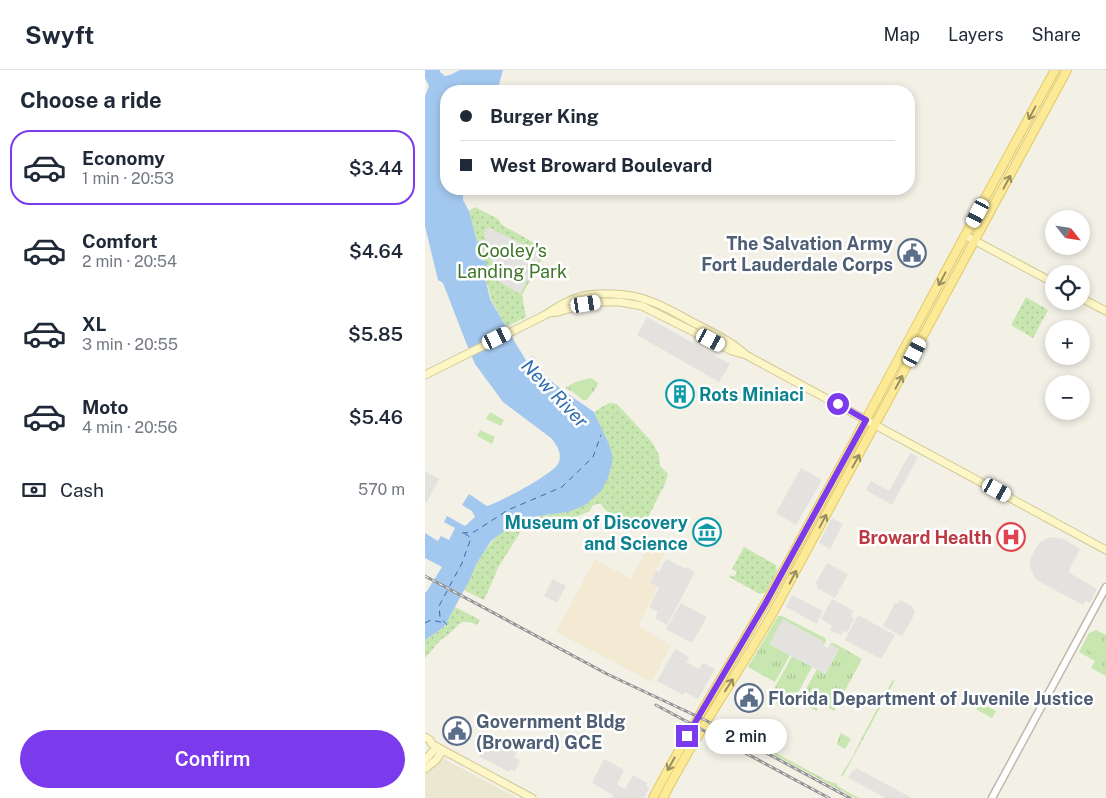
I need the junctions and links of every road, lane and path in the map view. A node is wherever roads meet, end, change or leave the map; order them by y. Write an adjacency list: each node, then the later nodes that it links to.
1 (1055, 70): 3 (main road, one-way to 3)
2 (1067, 70): 4 (main road, one-way to 2)
3 (965, 236): 4 (main road); 11 (main road, one-way to 11)
4 (975, 240): 5 (main road); 12 (main road, one-way to 4)
5 (1045, 278)
6 (1090, 303): 7 (main road)
7 (1106, 311)
8 (547, 314): 9 (main road); 9 (main road); 10 (main road)
9 (747, 355): 11 (main road)
10 (425, 374)
11 (866, 420): 12 (main road); 15 (main road)
12 (875, 425): 13 (main road); 16 (main road, one-way to 12)
13 (1106, 550)
14 (1106, 587): 24 (street)
15 (709, 699): 16 (main road); 22 (main road, one-way to 22)
16 (711, 714): 23 (main road)
17 (425, 737): 18 (main road)
18 (434, 746): 19 (main road); 20 (main road); 21 (main road)
19 (425, 760)
20 (425, 769)
21 (532, 798)
22 (653, 798)
23 (663, 798)
24 (992, 798)

